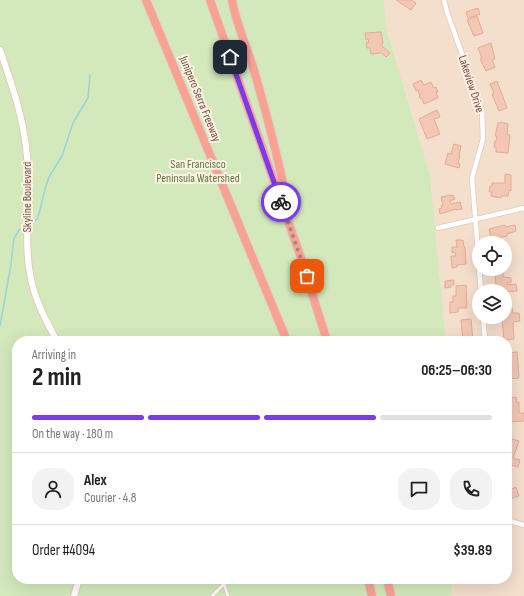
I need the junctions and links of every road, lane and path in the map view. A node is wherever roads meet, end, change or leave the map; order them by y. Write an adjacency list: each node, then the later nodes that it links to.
1 (146, 0): 13 (highway, Junipero Serra Freeway)
2 (210, 0): 10 (highway)
3 (232, 0): 10 (highway)
4 (444, 0): 7 (street, Lakeview Drive)
5 (0, 50): 12 (street, Skyline Boulevard)
6 (524, 208): 7 (street)
7 (475, 219): 8 (street); 9 (street, Lakeview Drive)
8 (438, 228)
9 (477, 236)
10 (294, 240): 14 (highway)
11 (484, 324): 15 (street)
12 (54, 336)
13 (285, 336)
14 (325, 336)
15 (485, 336)
16 (512, 522): 17 (street)
17 (524, 526)
18 (78, 584): 22 (street)
19 (224, 584): 23 (lane); 24 (lane)
20 (369, 584): 25 (highway)
21 (388, 584): 26 (highway)
22 (74, 596)
23 (212, 596)
24 (228, 596)
25 (372, 596)
26 (391, 596)

